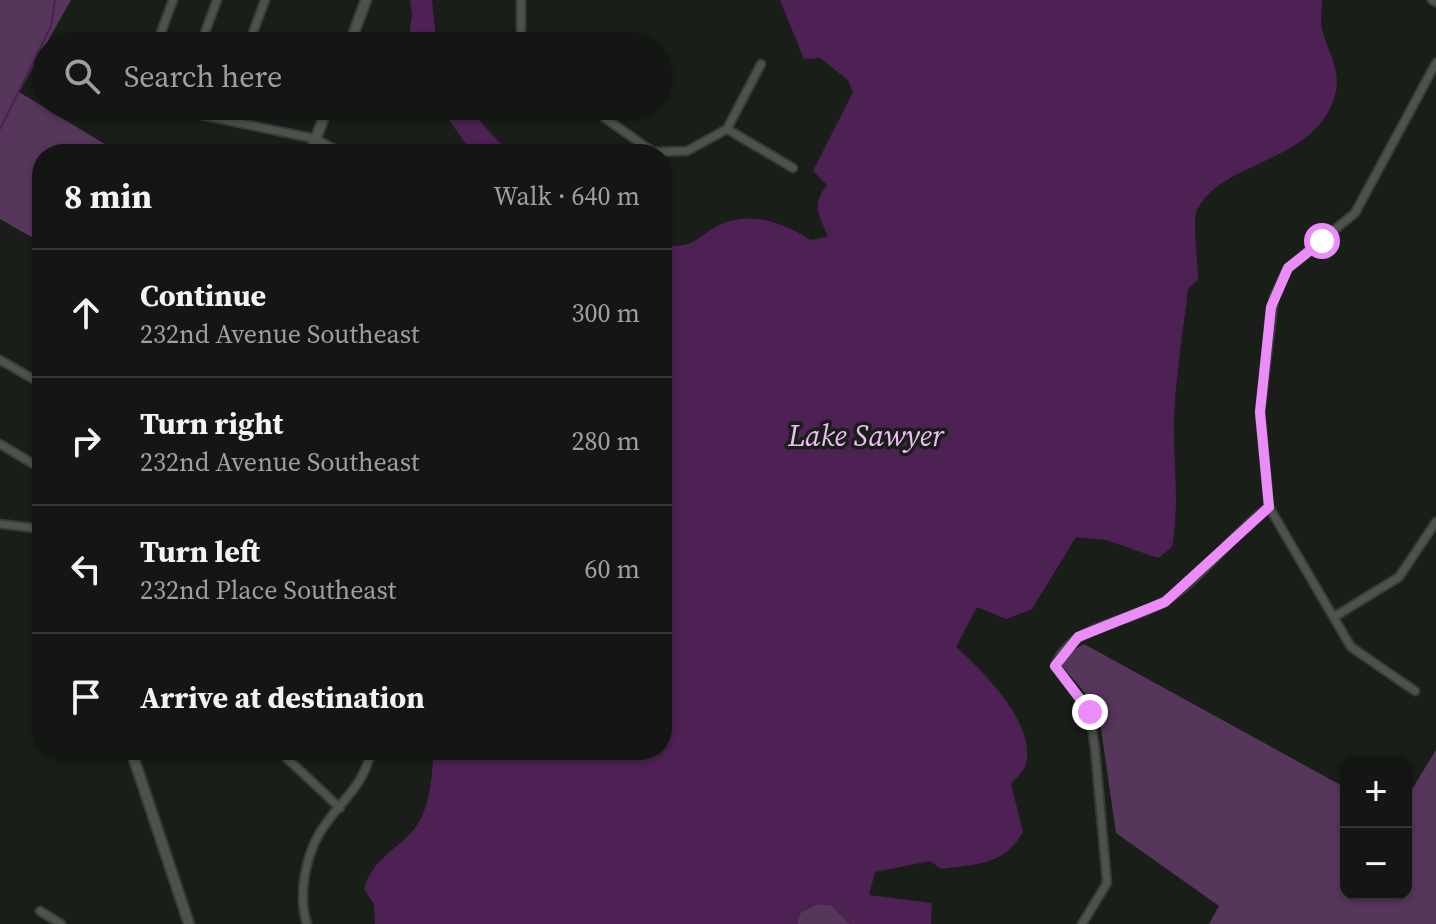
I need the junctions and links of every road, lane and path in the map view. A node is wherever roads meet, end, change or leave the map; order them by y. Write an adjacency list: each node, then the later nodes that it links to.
1 (173, 0): 6 (street)
2 (217, 0): 7 (street)
3 (265, 0): 8 (street)
4 (366, 0): 9 (street)
5 (521, 0): 10 (street)
6 (161, 32)
7 (205, 32)
8 (253, 32)
9 (354, 32)
10 (521, 32)
11 (761, 64): 16 (street)
12 (1434, 70): 27 (street)
13 (230, 120): 17 (street)
14 (323, 120): 17 (street)
15 (611, 120): 20 (street)
16 (727, 129): 21 (street); 22 (street)
17 (316, 139): 18 (street); 19 (street)
18 (314, 144)
19 (325, 144)
20 (638, 144)
21 (672, 153)
22 (793, 168)
23 (0, 360): 24 (street)
24 (32, 378)
25 (0, 444): 26 (street)
26 (32, 463)
27 (1269, 507): 31 (street); 41 (street)
28 (1436, 522): 31 (street)
29 (0, 524): 30 (street)
30 (32, 528)
31 (1334, 617): 32 (street)
32 (1415, 691)
33 (134, 760): 39 (street)
34 (289, 760): 36 (street)
35 (368, 760): 36 (street)
36 (340, 808): 40 (street)
37 (40, 911): 38 (street)
38 (61, 924)
39 (189, 924)
40 (307, 924)
41 (1082, 924)

